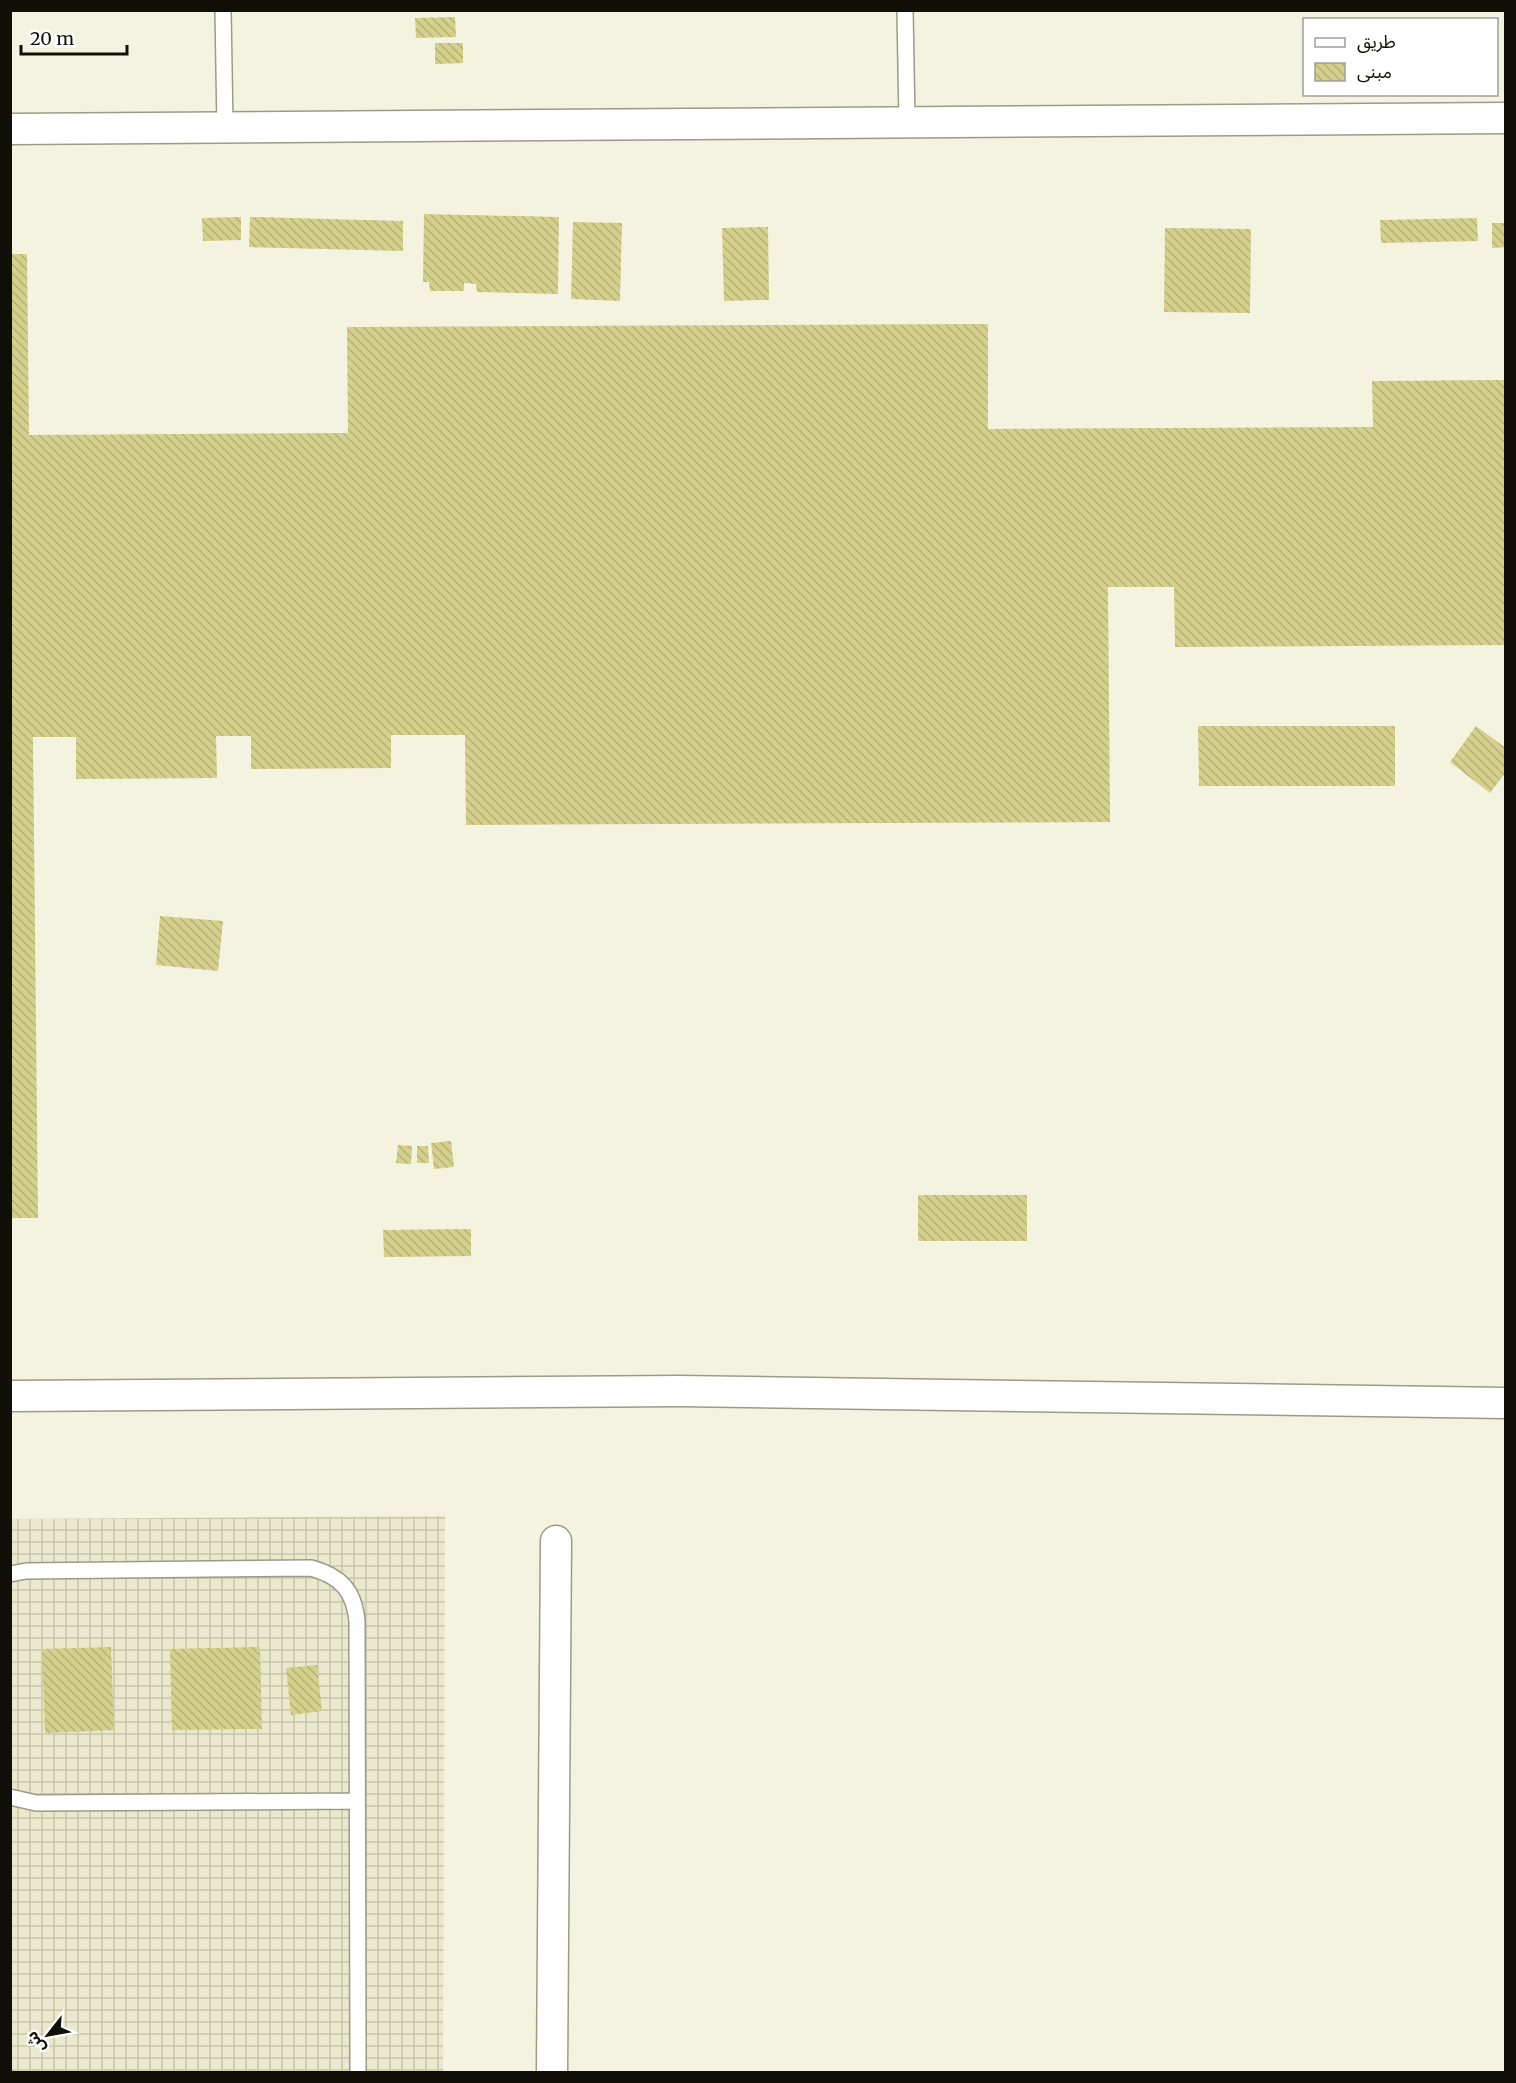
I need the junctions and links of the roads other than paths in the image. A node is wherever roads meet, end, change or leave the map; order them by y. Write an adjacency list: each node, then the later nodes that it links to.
1 (223, 10): 5 (lane)
2 (905, 10): 4 (lane)
3 (1506, 118): 4 (street)
4 (907, 122): 5 (street)
5 (225, 127): 6 (street)
6 (10, 129)
7 (10, 1396): 8 (street)
8 (1506, 1403)
9 (556, 1541): 14 (street)
10 (10, 1574): 12 (lane)
11 (10, 1797): 12 (lane)
12 (357, 1801): 13 (lane)
13 (358, 2073)
14 (552, 2073)

